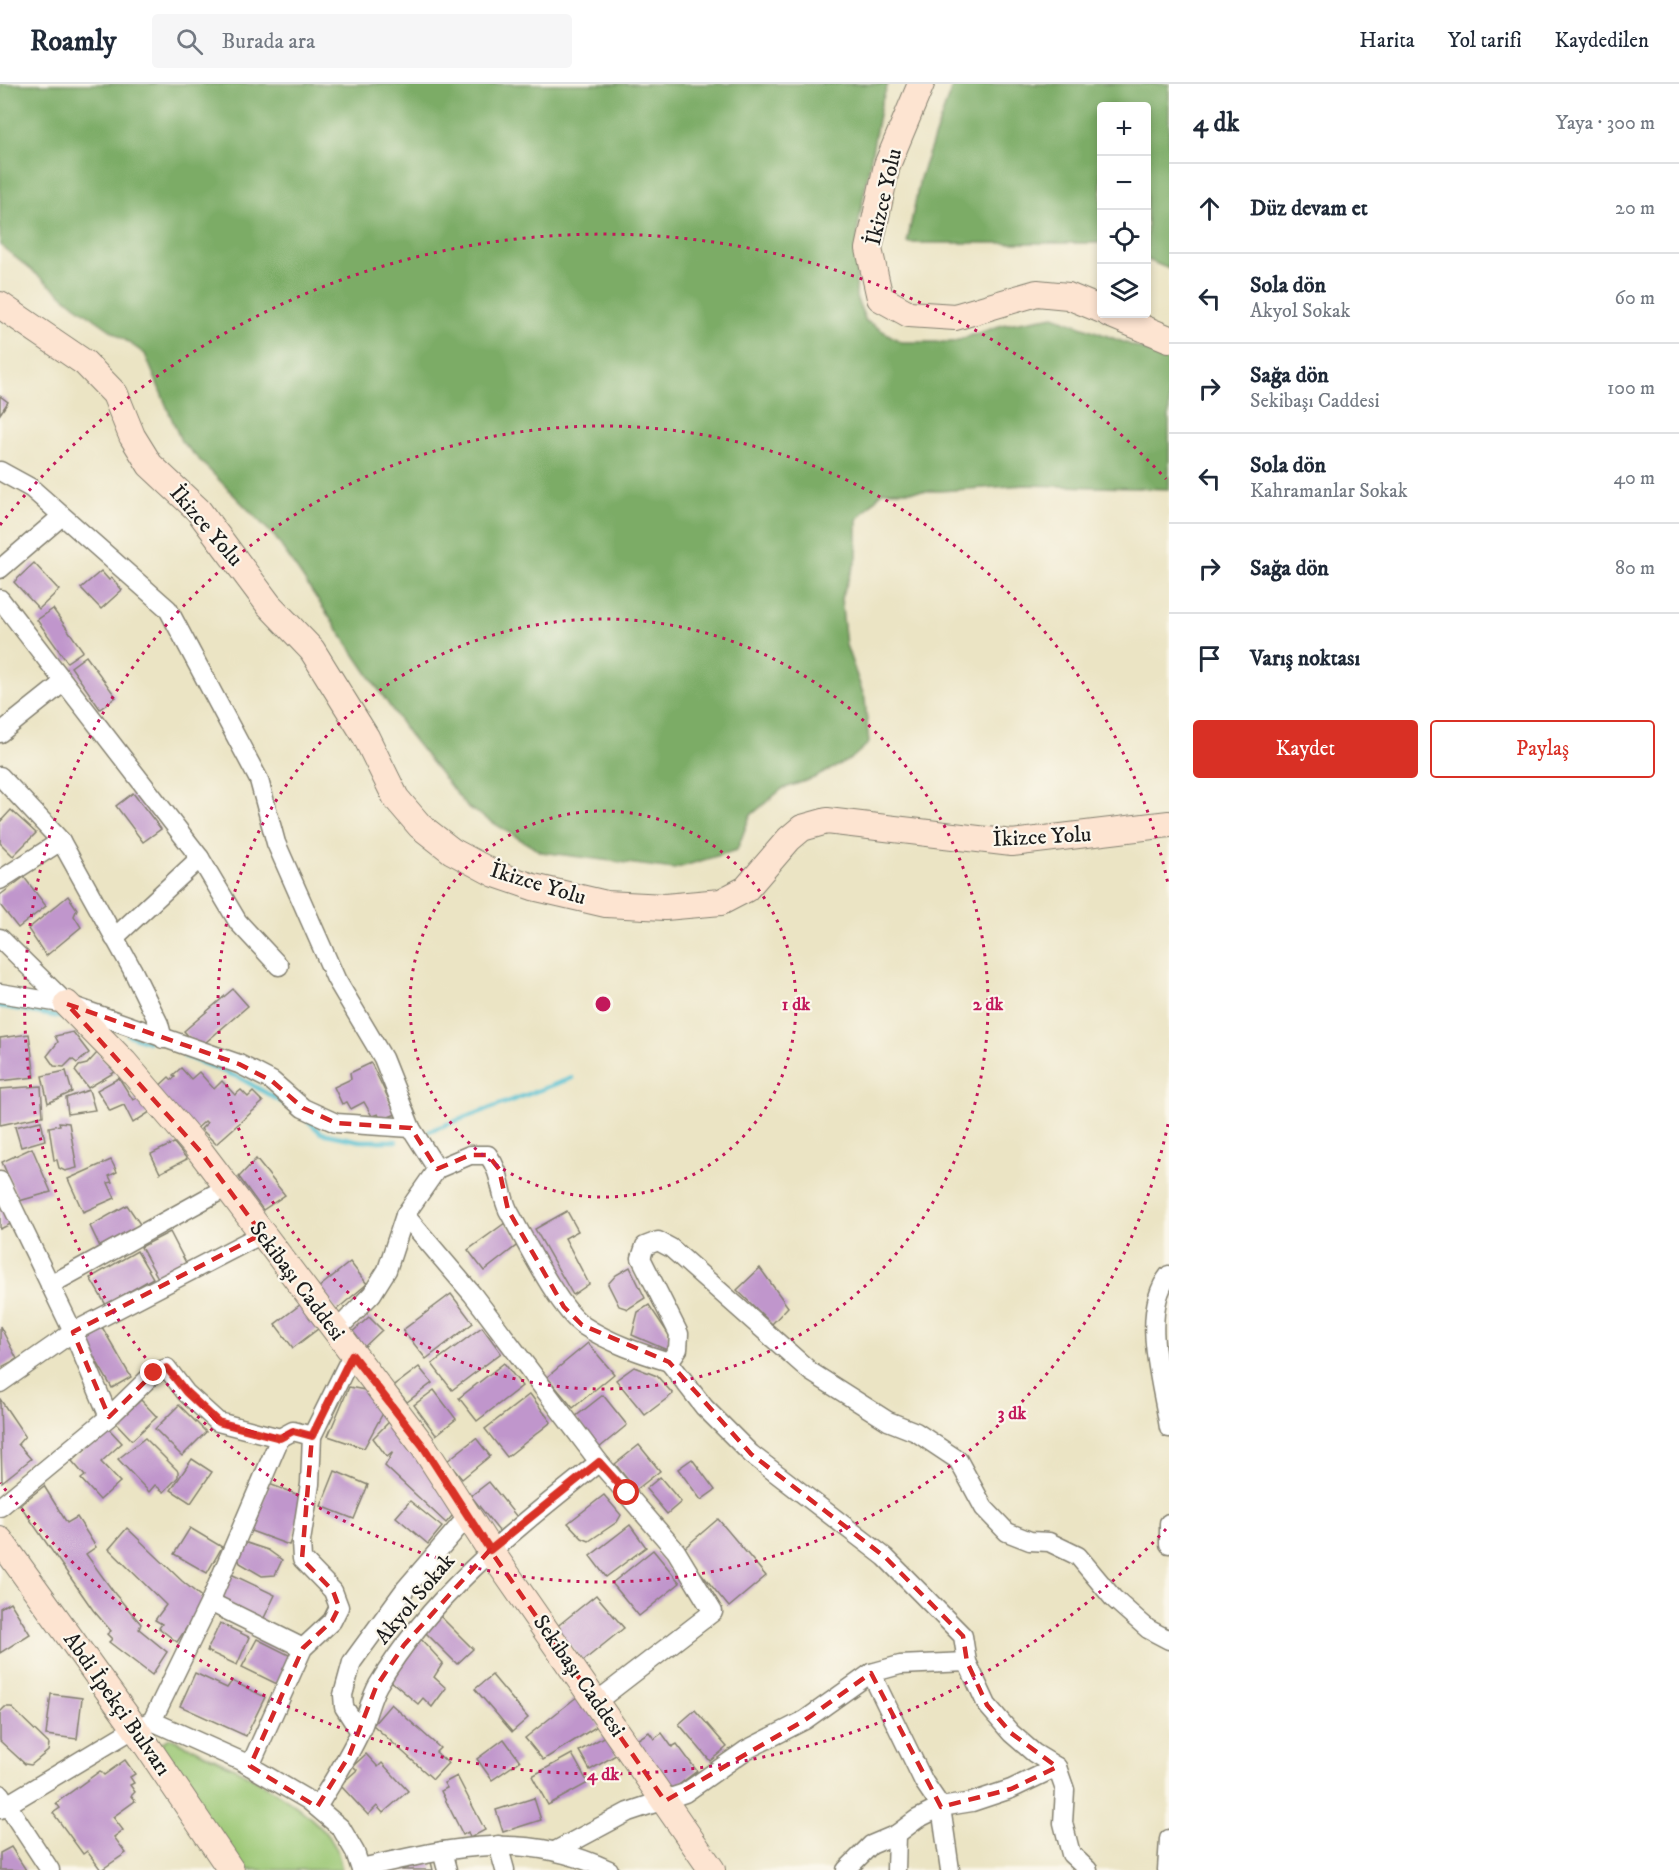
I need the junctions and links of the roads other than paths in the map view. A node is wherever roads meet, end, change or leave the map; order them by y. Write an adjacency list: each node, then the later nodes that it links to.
1 (921, 84): 3 (street, İkizce Yolu)
2 (0, 305): 13 (street, İkizce Yolu)
3 (1097, 308)
4 (1119, 318): 5 (street)
5 (1169, 339)
6 (0, 471): 7 (street)
7 (62, 516): 8 (street); 23 (street)
8 (0, 569)
9 (0, 599): 10 (street)
10 (64, 682): 11 (street); 15 (street)
11 (0, 733)
12 (0, 776): 14 (street)
13 (1169, 824)
14 (61, 841): 16 (street); 18 (street)
15 (200, 858): 18 (street); 19 (street)
16 (0, 880)
17 (0, 938): 21 (street)
18 (114, 938): 22 (street)
19 (279, 966)
20 (0, 993): 21 (street)
21 (67, 1004): 22 (street); 26 (street, Sekibaşı Caddesi)
22 (163, 1039): 23 (street)
23 (411, 1128): 24 (street)
24 (437, 1169): 27 (street); 34 (street)
25 (0, 1181): 30 (street)
26 (227, 1187): 28 (street, Sekibaşı Caddesi); 30 (street)
27 (405, 1215): 31 (street); 40 (street)
28 (262, 1234): 31 (street, Sekibaşı Caddesi); 32 (street)
29 (1169, 1275): 37 (street)
30 (50, 1285): 32 (street)
31 (336, 1331): 33 (street, Sekibaşı Caddesi)
32 (73, 1332): 35 (street); 36 (street)
33 (352, 1355): 38 (street); 42 (street, Sekibaşı Caddesi)
34 (669, 1362): 48 (street); 50 (street)
35 (0, 1383)
36 (109, 1418): 39 (street); 41 (street)
37 (1169, 1428)
38 (312, 1436): 39 (street); 49 (street)
39 (280, 1438): 47 (street)
40 (599, 1462): 46 (street, Akyol Sokak); 52 (street)
41 (0, 1508)
42 (468, 1516): 46 (street, Sekibaşı Caddesi); 54 (street)
43 (1169, 1523): 45 (street)
44 (0, 1540): 53 (street, Abdi İpekçi Bulvarı)
45 (1169, 1544)
46 (490, 1550): 52 (street, Sekibaşı Caddesi); 54 (street, Akyol Sokak)
47 (210, 1602): 49 (street); 53 (street)
48 (1169, 1641)
49 (303, 1648): 56 (street)
50 (967, 1662): 51 (street); 55 (street)
51 (871, 1673): 57 (street); 60 (street)
52 (596, 1702): 57 (street, Sekibaşı Caddesi)
53 (143, 1724): 56 (street); 58 (street); 66 (street, Abdi İpekçi Bulvarı)
54 (360, 1732): 59 (street, Akyol Sokak)
55 (1057, 1767): 60 (street); 76 (street)
56 (254, 1769): 59 (street)
57 (665, 1801): 64 (street); 72 (street, Sekibaşı Caddesi)
58 (2, 1803): 68 (street)
59 (313, 1804): 67 (street)
60 (941, 1807): 61 (street); 75 (street)
61 (897, 1834): 73 (street); 74 (street)
62 (1169, 1839): 77 (street)
63 (498, 1845): 64 (street); 65 (street); 70 (street)
64 (557, 1850): 71 (street)
65 (442, 1851): 67 (street); 69 (street)
66 (228, 1869)
67 (361, 1869)
68 (50, 1870)
69 (447, 1870)
70 (504, 1870)
71 (609, 1870)
72 (712, 1870)
73 (846, 1870)
74 (896, 1870)
75 (950, 1870)
76 (1088, 1870)
77 (1167, 1870)

